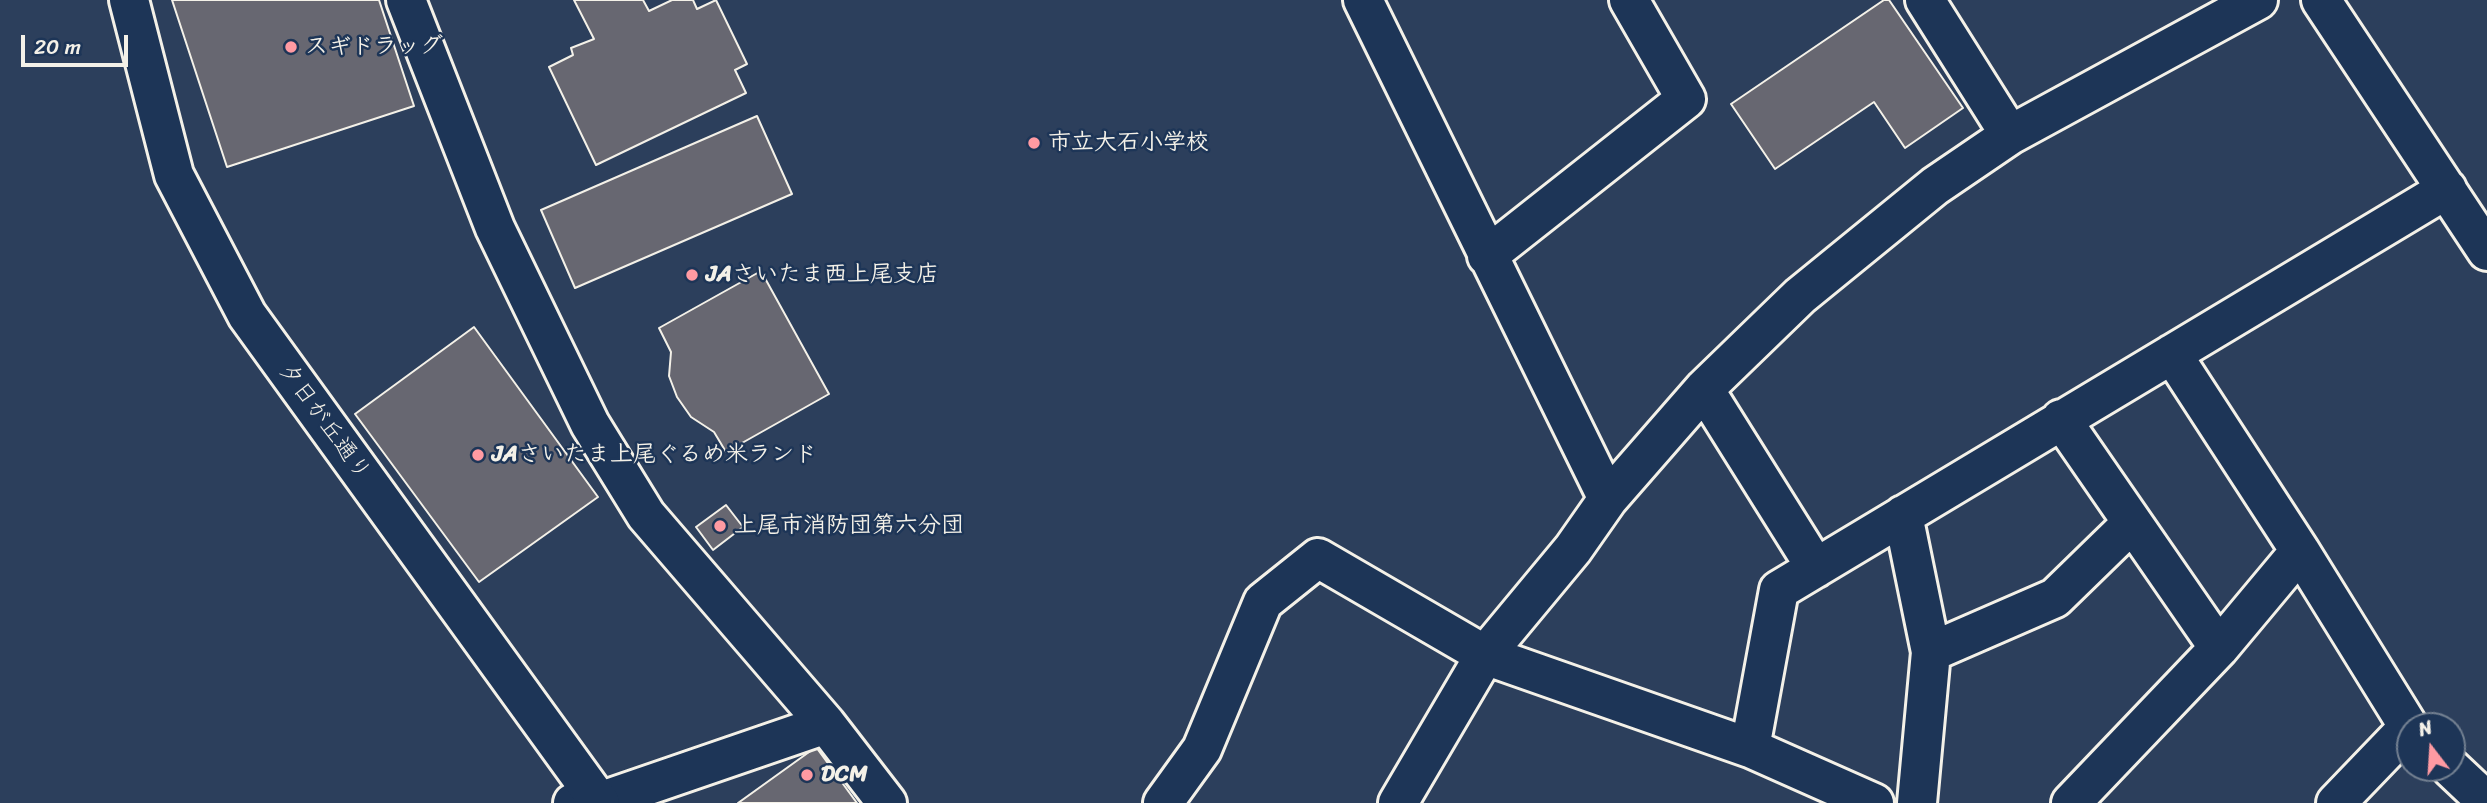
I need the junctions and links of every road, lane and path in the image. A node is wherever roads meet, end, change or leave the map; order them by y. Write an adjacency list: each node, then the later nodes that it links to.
1 (129, 0): 29 (street, 夕日が丘通り)
2 (406, 0): 24 (street)
3 (1363, 0): 11 (street)
4 (1629, 0): 11 (street)
5 (1925, 0): 8 (street)
6 (2258, 0): 8 (street)
7 (2321, 0): 9 (street)
8 (2010, 135): 13 (street)
9 (2447, 189): 10 (street); 12 (street)
10 (2487, 251)
11 (1487, 256): 15 (street)
12 (2172, 354): 14 (street); 18 (street)
13 (1704, 389): 15 (street); 19 (street)
14 (2061, 419): 16 (street); 17 (street)
15 (1608, 499): 22 (street)
16 (1903, 515): 19 (street); 21 (street)
17 (2132, 523): 20 (street); 21 (street)
18 (2300, 551): 20 (street); 23 (street)
19 (1816, 568): 26 (street)
20 (2218, 649): 35 (street)
21 (1931, 652): 34 (street)
22 (1485, 655): 26 (street); 31 (street); 32 (street)
23 (2399, 712)
24 (826, 724): 29 (street); 30 (street)
25 (2396, 742): 36 (street)
26 (1750, 748): 33 (street)
27 (2466, 782): 28 (street)
28 (2487, 802)
29 (591, 803)
30 (887, 803)
31 (1163, 803)
32 (1398, 803)
33 (1874, 803)
34 (1917, 803)
35 (2071, 803)
36 (2336, 803)

